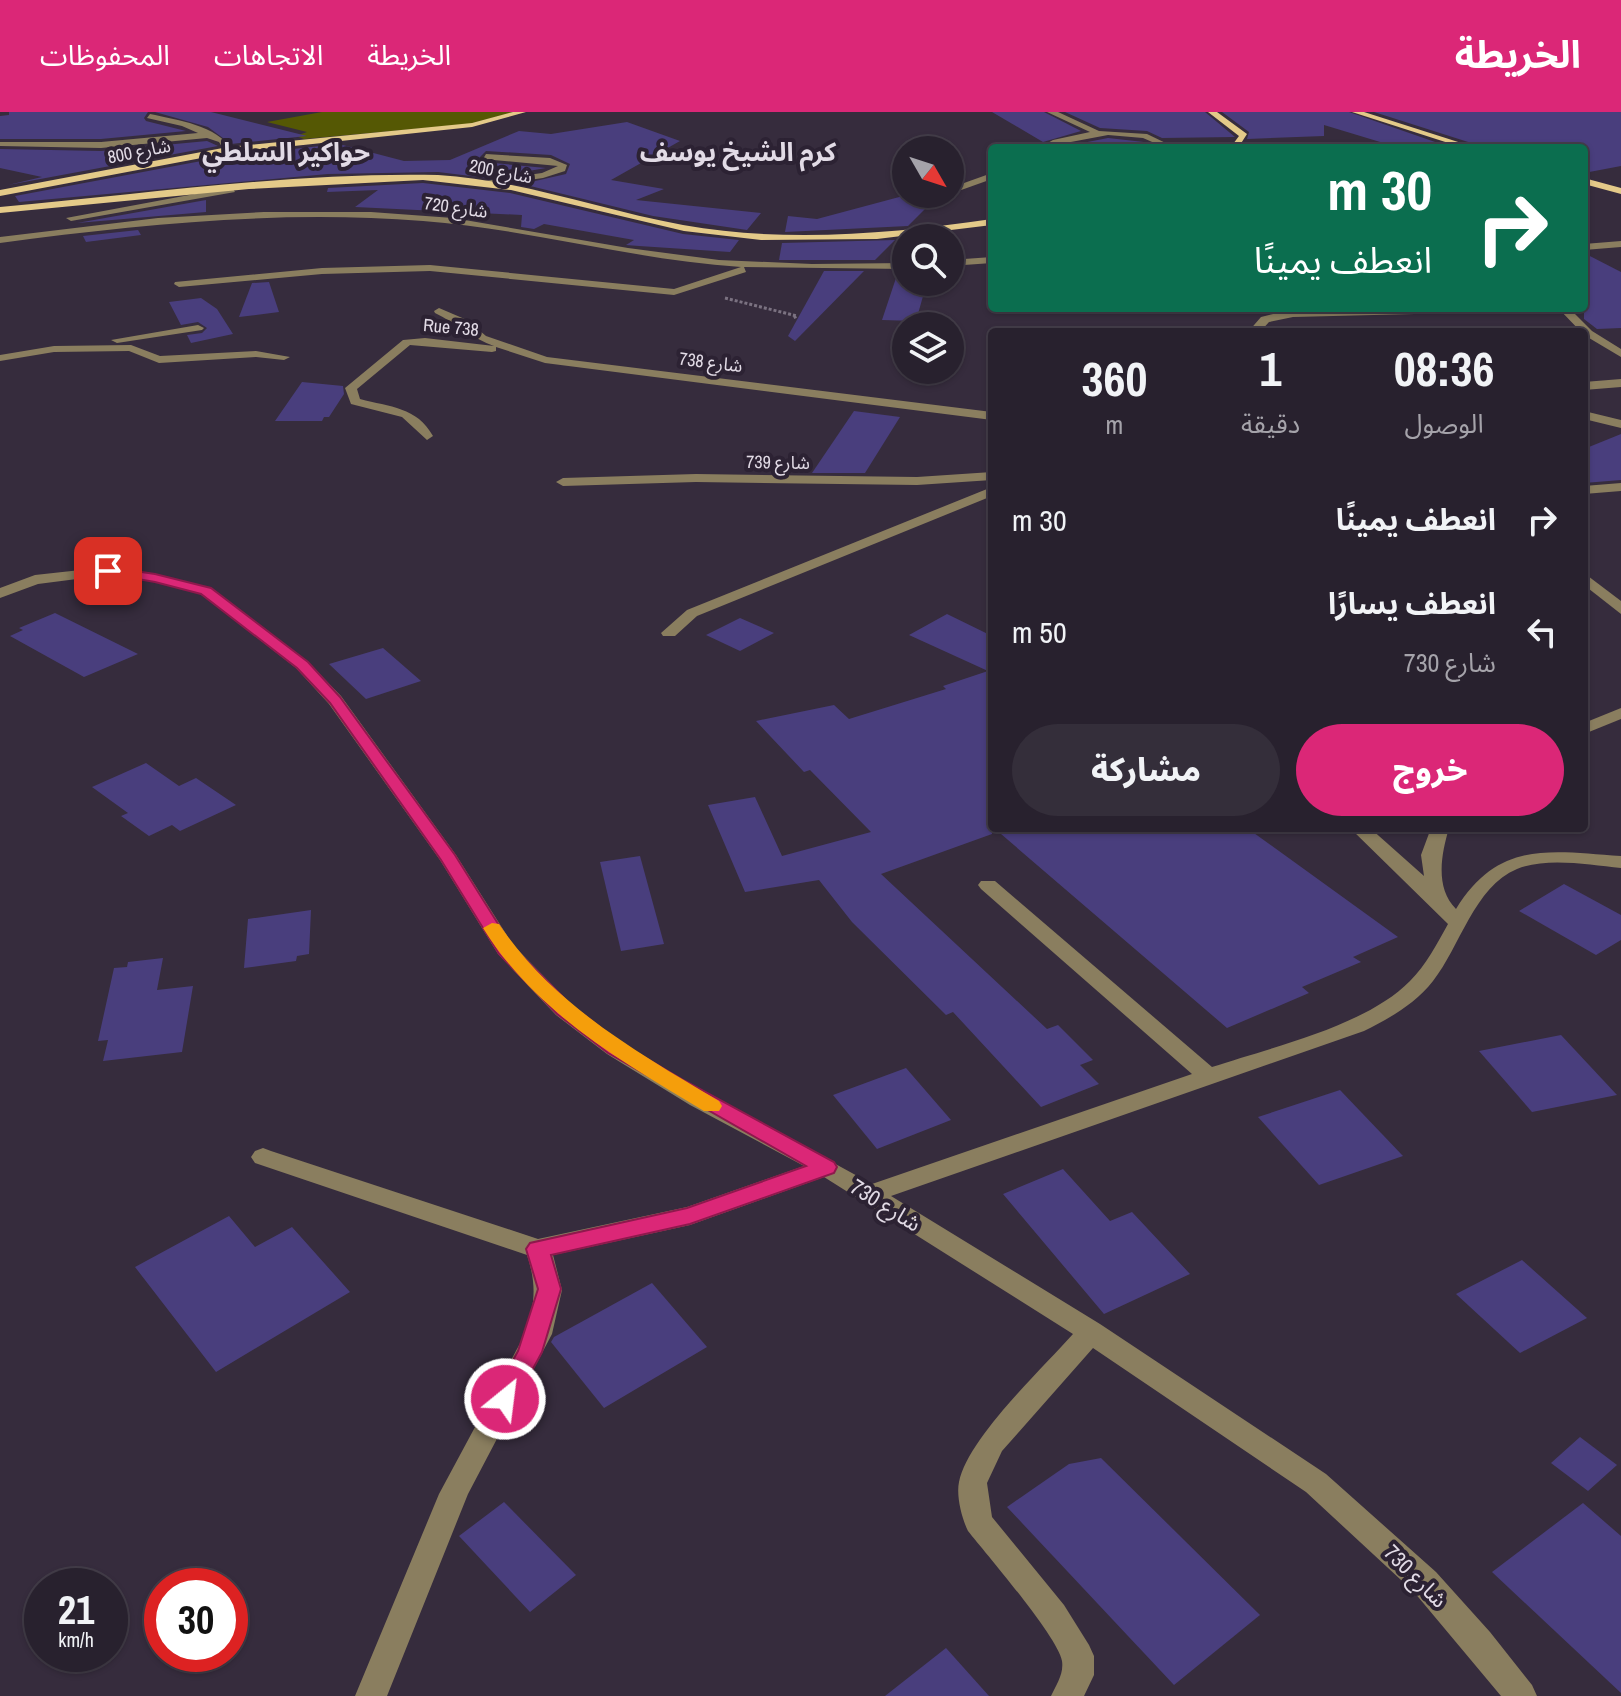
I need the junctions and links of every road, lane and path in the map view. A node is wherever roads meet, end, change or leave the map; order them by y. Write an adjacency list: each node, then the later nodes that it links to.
1 (522, 112): 13 (main road, شارع 800)
2 (1051, 112): 6 (street)
3 (1212, 112): 11 (main road)
4 (1356, 112): 12 (main road)
5 (150, 116): 7 (street)
6 (1100, 133): 9 (street); 10 (street)
7 (208, 135): 8 (street); 13 (street)
8 (0, 144)
9 (1053, 144)
10 (1165, 144)
11 (1237, 144)
12 (1460, 144)
13 (228, 150): 21 (main road, شارع 800)
14 (486, 157): 18 (street)
15 (988, 177): 19 (street)
16 (1588, 182): 20 (main road)
17 (279, 183): 18 (main road, شارع 200); 22 (main road, شارع 200); 24 (street)
18 (488, 183): 23 (main road, شارع 200)
19 (964, 186)
20 (1621, 191)
21 (0, 193)
22 (0, 210)
23 (988, 222)
24 (0, 231)
25 (0, 240): 31 (street, شارع 720)
26 (1621, 244): 27 (street)
27 (1588, 247)
28 (988, 260): 29 (street)
29 (964, 262)
30 (892, 266): 31 (street, شارع 720)
31 (818, 267): 33 (street)
32 (179, 284): 33 (street)
33 (684, 291): 37 (path)
34 (439, 311): 43 (street, شارع 738)
35 (1372, 312): 39 (street)
36 (1567, 312): 40 (street)
37 (793, 318)
38 (198, 328): 42 (street)
39 (1257, 328)
40 (1583, 328)
41 (1588, 333): 44 (street)
42 (54, 349): 45 (street); 46 (street)
43 (519, 353): 49 (street, شارع 738); 52 (street, Rue 738)
44 (1621, 354)
45 (284, 357)
46 (0, 358)
47 (1621, 383): 48 (street)
48 (1588, 386)
49 (988, 416)
50 (1588, 416): 51 (street)
51 (1621, 424)
52 (427, 436)
53 (988, 476): 54 (street, شارع 739)
54 (563, 482)
55 (1621, 487): 56 (street)
56 (1588, 490)
57 (988, 493): 61 (street)
58 (1588, 580): 60 (street)
59 (0, 593): 72 (street, شارع 730)
60 (1621, 609)
61 (669, 633)
62 (1621, 713): 63 (street)
63 (1588, 727)
64 (1363, 832): 68 (street)
65 (1439, 832): 68 (street)
66 (1621, 862): 69 (street)
67 (988, 885): 70 (street)
68 (1436, 898): 69 (street)
69 (1458, 923): 70 (street)
70 (1209, 1077): 73 (street)
71 (263, 1157): 74 (street)
72 (826, 1167): 73 (street, شارع 730); 74 (street)
73 (869, 1194): 75 (street, شارع 730)
74 (538, 1249): 76 (street)
75 (1091, 1332): 77 (street); 78 (street, شارع 730)
76 (371, 1696)
77 (1067, 1696)
78 (1521, 1696)

